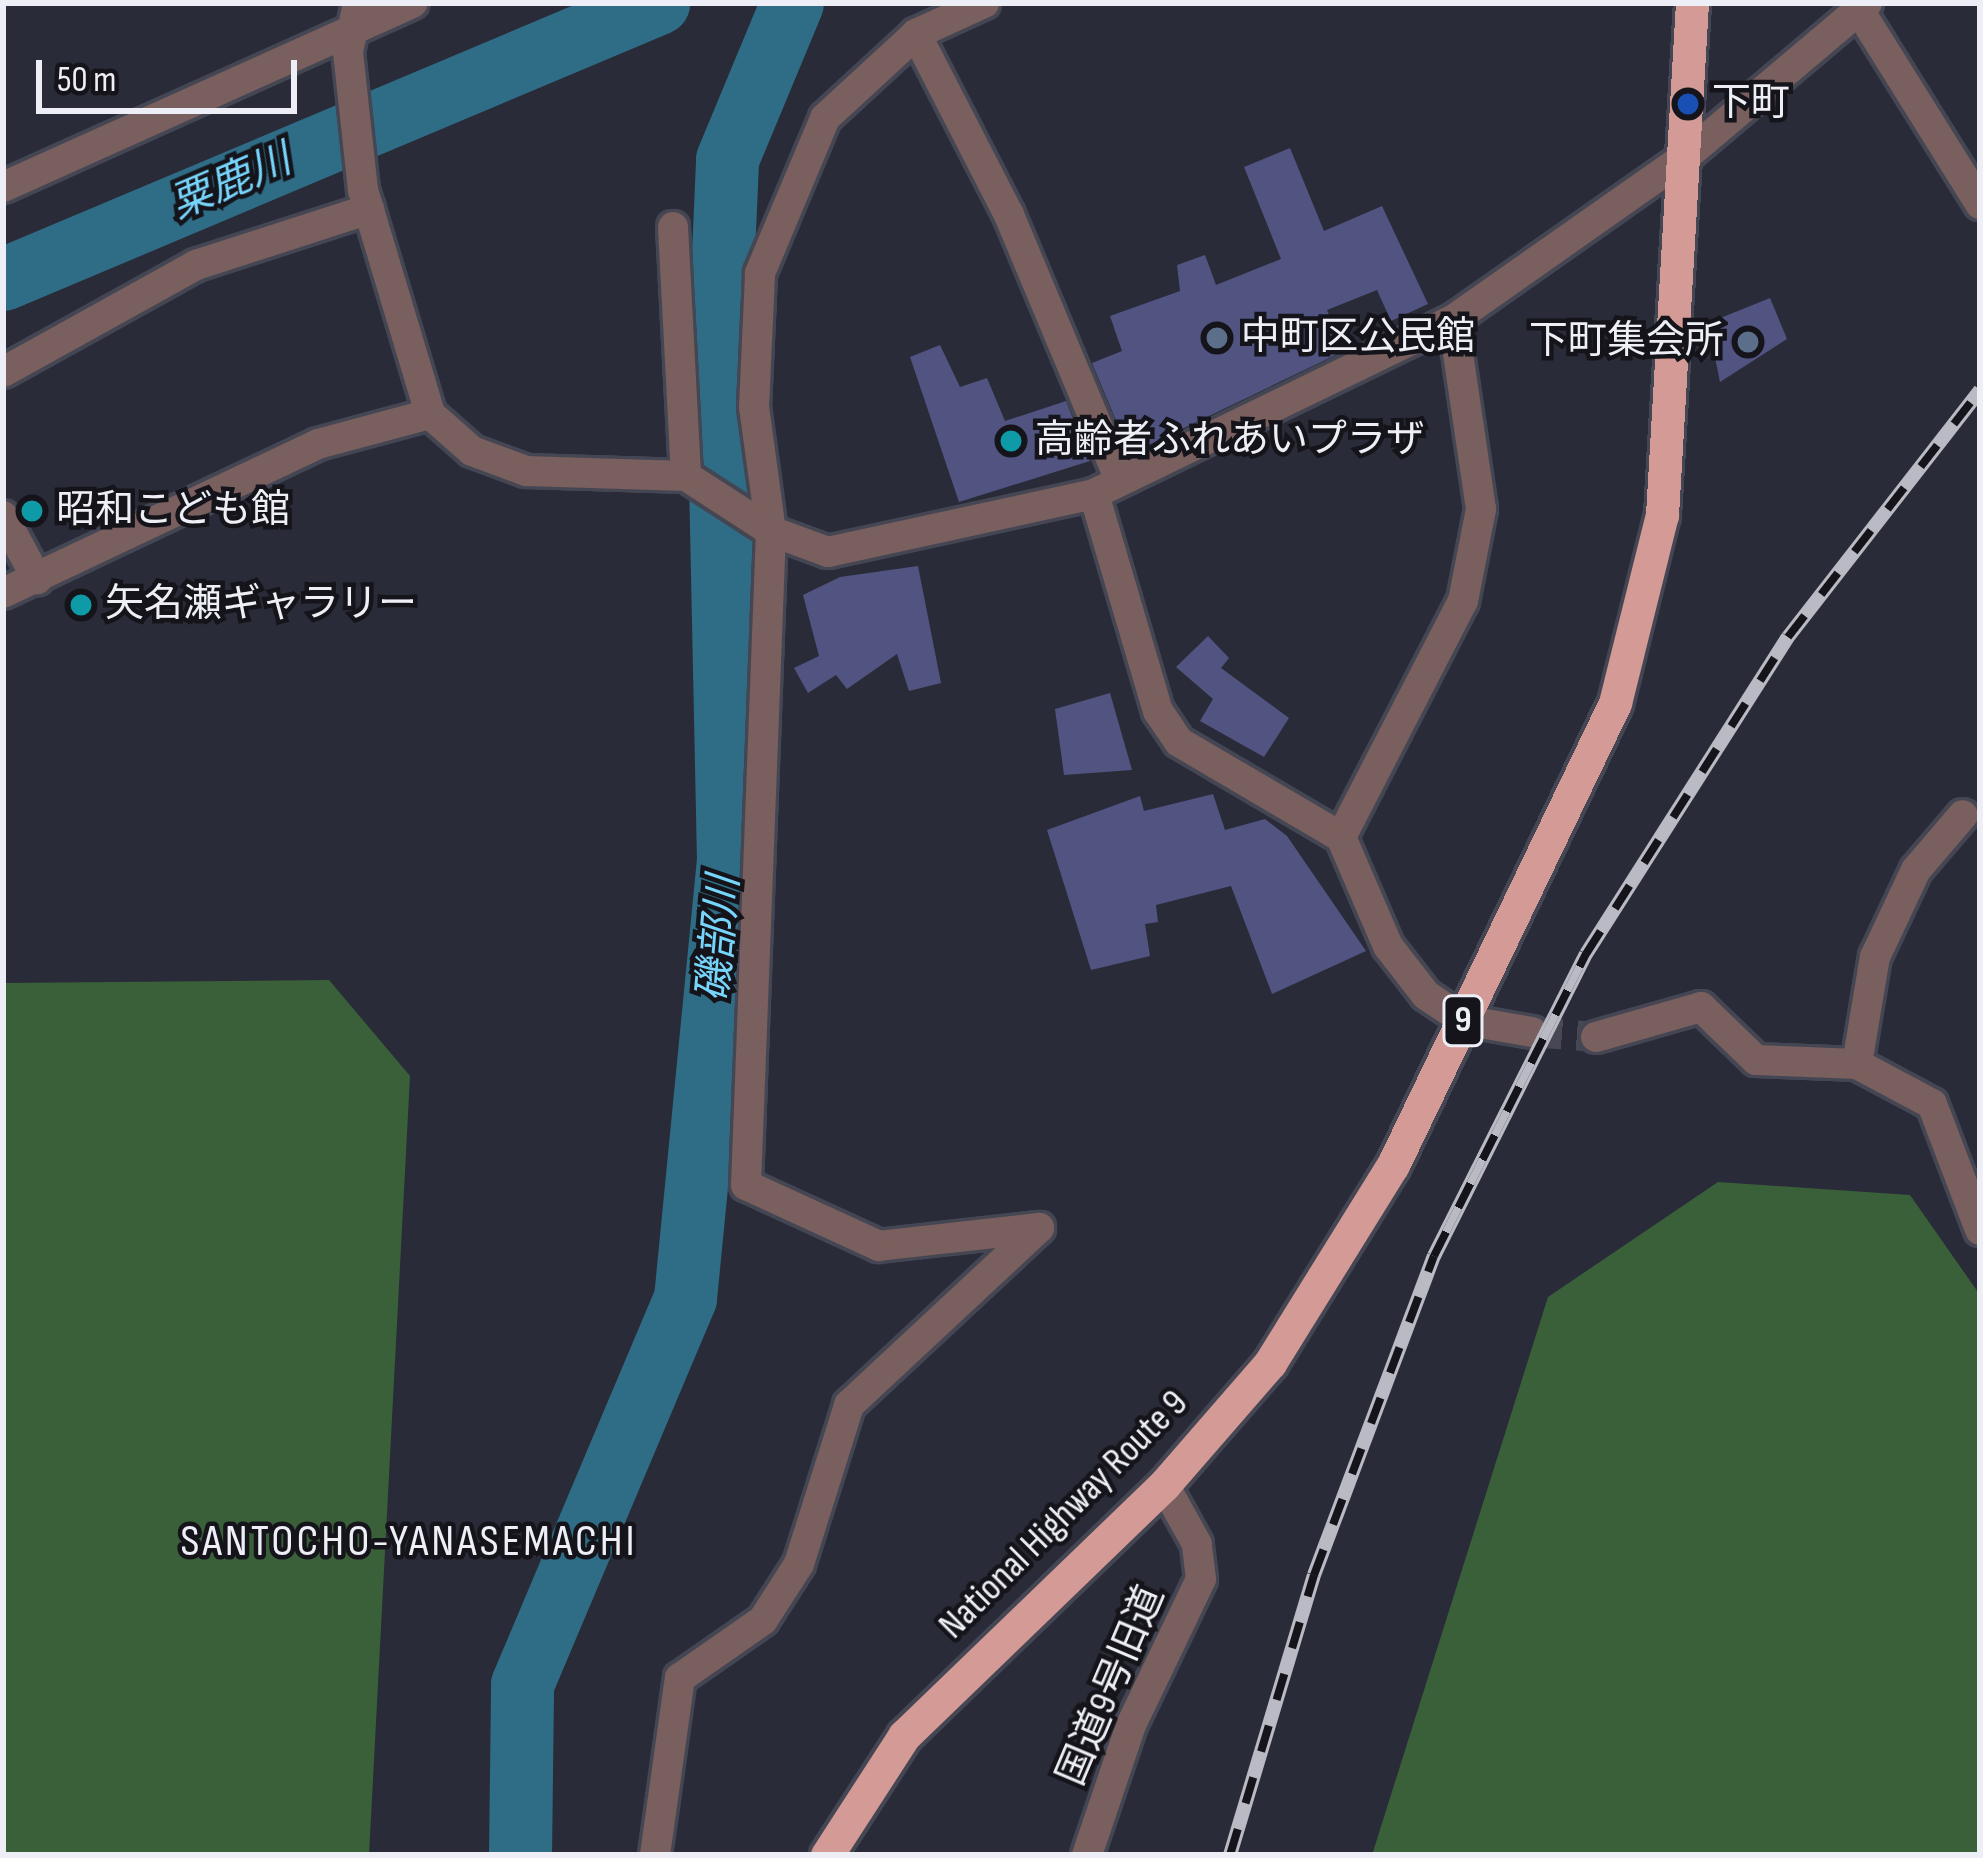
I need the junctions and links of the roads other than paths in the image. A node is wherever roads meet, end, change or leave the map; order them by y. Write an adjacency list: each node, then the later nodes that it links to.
1 (412, 3): 5 (street)
2 (985, 3): 6 (street)
3 (1692, 3): 7 (highway, National Highway Route 9 / 9)
4 (1863, 6): 7 (street); 10 (street)
5 (353, 27): 8 (street); 9 (street)
6 (916, 34): 16 (street); 18 (street)
7 (1686, 156): 12 (street); 23 (highway, National Highway Route 9 / 9)
8 (3, 187)
9 (366, 200): 13 (street); 14 (street)
10 (1980, 204)
11 (673, 227): 15 (street)
12 (1453, 320): 16 (street); 22 (street)
13 (3, 372)
14 (430, 414): 15 (street); 19 (street)
15 (686, 476): 18 (street)
16 (1107, 487): 18 (street); 22 (street)
17 (3, 516): 19 (street)
18 (771, 531): 29 (street)
19 (38, 579): 20 (street)
20 (3, 593)
21 (1963, 815): 26 (street)
22 (1341, 837): 23 (street)
23 (1463, 1020): 24 (street); 28 (highway, National Highway Route 9 / 9)
24 (1532, 1031)
25 (1596, 1037): 26 (street)
26 (1856, 1064): 27 (street)
27 (1980, 1230)
28 (1164, 1485): 30 (highway, National Highway Route 9 / 9); 31 (street, 国道9号旧道)
29 (655, 1855)
30 (827, 1855)
31 (1087, 1855)

